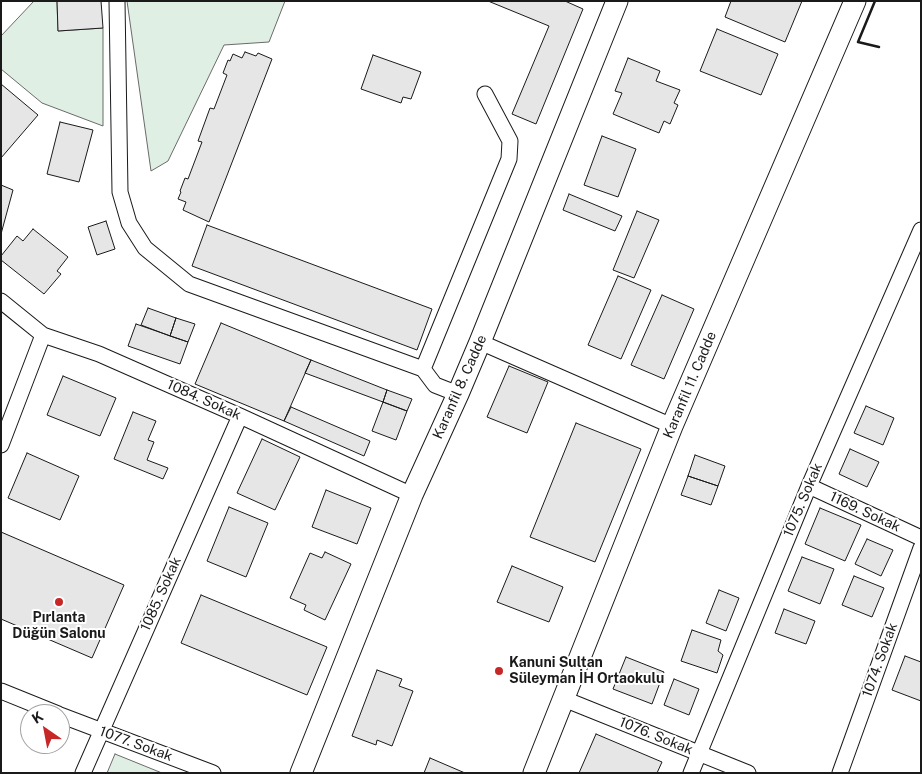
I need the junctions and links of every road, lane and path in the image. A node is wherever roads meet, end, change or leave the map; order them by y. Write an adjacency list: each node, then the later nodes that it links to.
1 (117, 1): 9 (street)
2 (617, 1): 8 (street, Karanfil 8. Cadde)
3 (855, 1): 12 (street, Karanfil 11. Cadde)
4 (485, 94): 9 (street)
5 (921, 230): 14 (street, 1075. Sokak)
6 (1, 301): 7 (street, 1084. Sokak)
7 (43, 334): 11 (street, 1084. Sokak); 13 (street)
8 (480, 342): 10 (street, Karanfil 8. Cadde); 12 (street)
9 (423, 369): 10 (street)
10 (458, 394): 15 (street, Karanfil 8. Cadde)
11 (240, 416): 15 (street, 1084. Sokak); 22 (street, 1085. Sokak)
12 (672, 426): 19 (street, Karanfil 11. Cadde)
13 (1, 445)
14 (809, 486): 16 (street, 1169. Sokak); 23 (street, 1075. Sokak)
15 (412, 495): 26 (street, Karanfil 8. Cadde)
16 (921, 538)
17 (921, 548): 30 (street, 1074. Sokak)
18 (1, 691): 20 (street, 1077. Sokak)
19 (564, 699): 23 (street, 1076. Sokak); 27 (street, Karanfil 11. Cadde)
20 (34, 704)
21 (70, 719): 22 (street, 1077. Sokak)
22 (100, 731): 24 (street, 1085. Sokak); 25 (street, 1077. Sokak)
23 (699, 753): 28 (street, 1075. Sokak); 29 (street, 1076. Sokak)
24 (83, 773)
25 (213, 773)
26 (300, 773)
27 (534, 773)
28 (691, 773)
29 (748, 773)
30 (840, 773)

